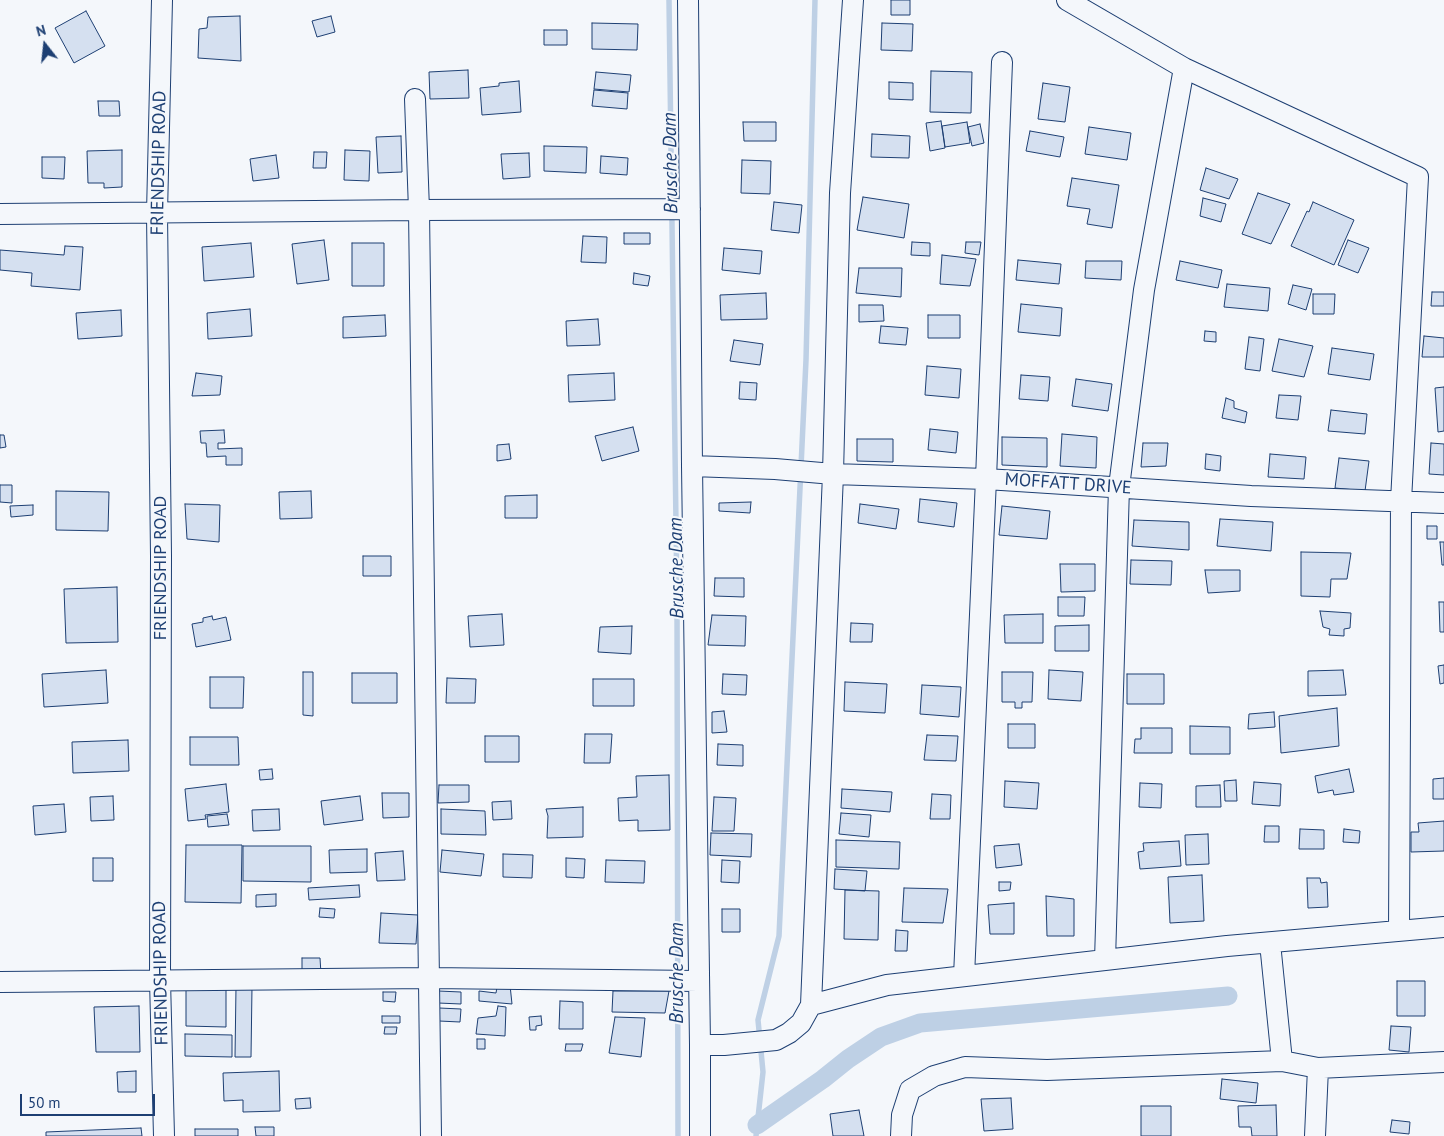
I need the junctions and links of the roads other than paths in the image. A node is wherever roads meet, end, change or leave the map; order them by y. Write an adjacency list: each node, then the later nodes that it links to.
1 (162, 0): 10 (street, FRIENDSHIP ROAD)
2 (688, 0): 8 (street)
3 (853, 0): 13 (street)
4 (1067, 0): 6 (street)
5 (1002, 62): 14 (street)
6 (1184, 68): 15 (street); 16 (street)
7 (415, 99): 9 (street)
8 (677, 209): 9 (street); 12 (street)
9 (419, 210): 10 (street); 23 (street)
10 (157, 213): 11 (street); 24 (street, FRIENDSHIP ROAD)
11 (0, 214)
12 (692, 466): 13 (street, MOFFATT DRIVE); 25 (street)
13 (827, 473): 14 (street, MOFFATT DRIVE); 27 (street)
14 (986, 479): 15 (street, MOFFATT DRIVE); 22 (street)
15 (1119, 487): 16 (street, MOFFATT DRIVE); 21 (street)
16 (1401, 501): 17 (street, MOFFATT DRIVE); 19 (street)
17 (1444, 503)
18 (1444, 927): 19 (street)
19 (1399, 931): 20 (street)
20 (1270, 943): 21 (street); 29 (street)
21 (1105, 960): 22 (street)
22 (964, 976): 27 (street)
23 (429, 978): 24 (street); 25 (street); 33 (street)
24 (160, 980): 26 (street); 32 (street, FRIENDSHIP ROAD)
25 (698, 981): 28 (street)
26 (0, 982)
27 (811, 1004): 28 (street)
28 (700, 1045): 34 (street)
29 (1282, 1061): 31 (street); 35 (street)
30 (1444, 1062): 31 (street)
31 (1318, 1068): 36 (street)
32 (164, 1136)
33 (431, 1136)
34 (700, 1136)
35 (901, 1136)
36 (1315, 1136)

